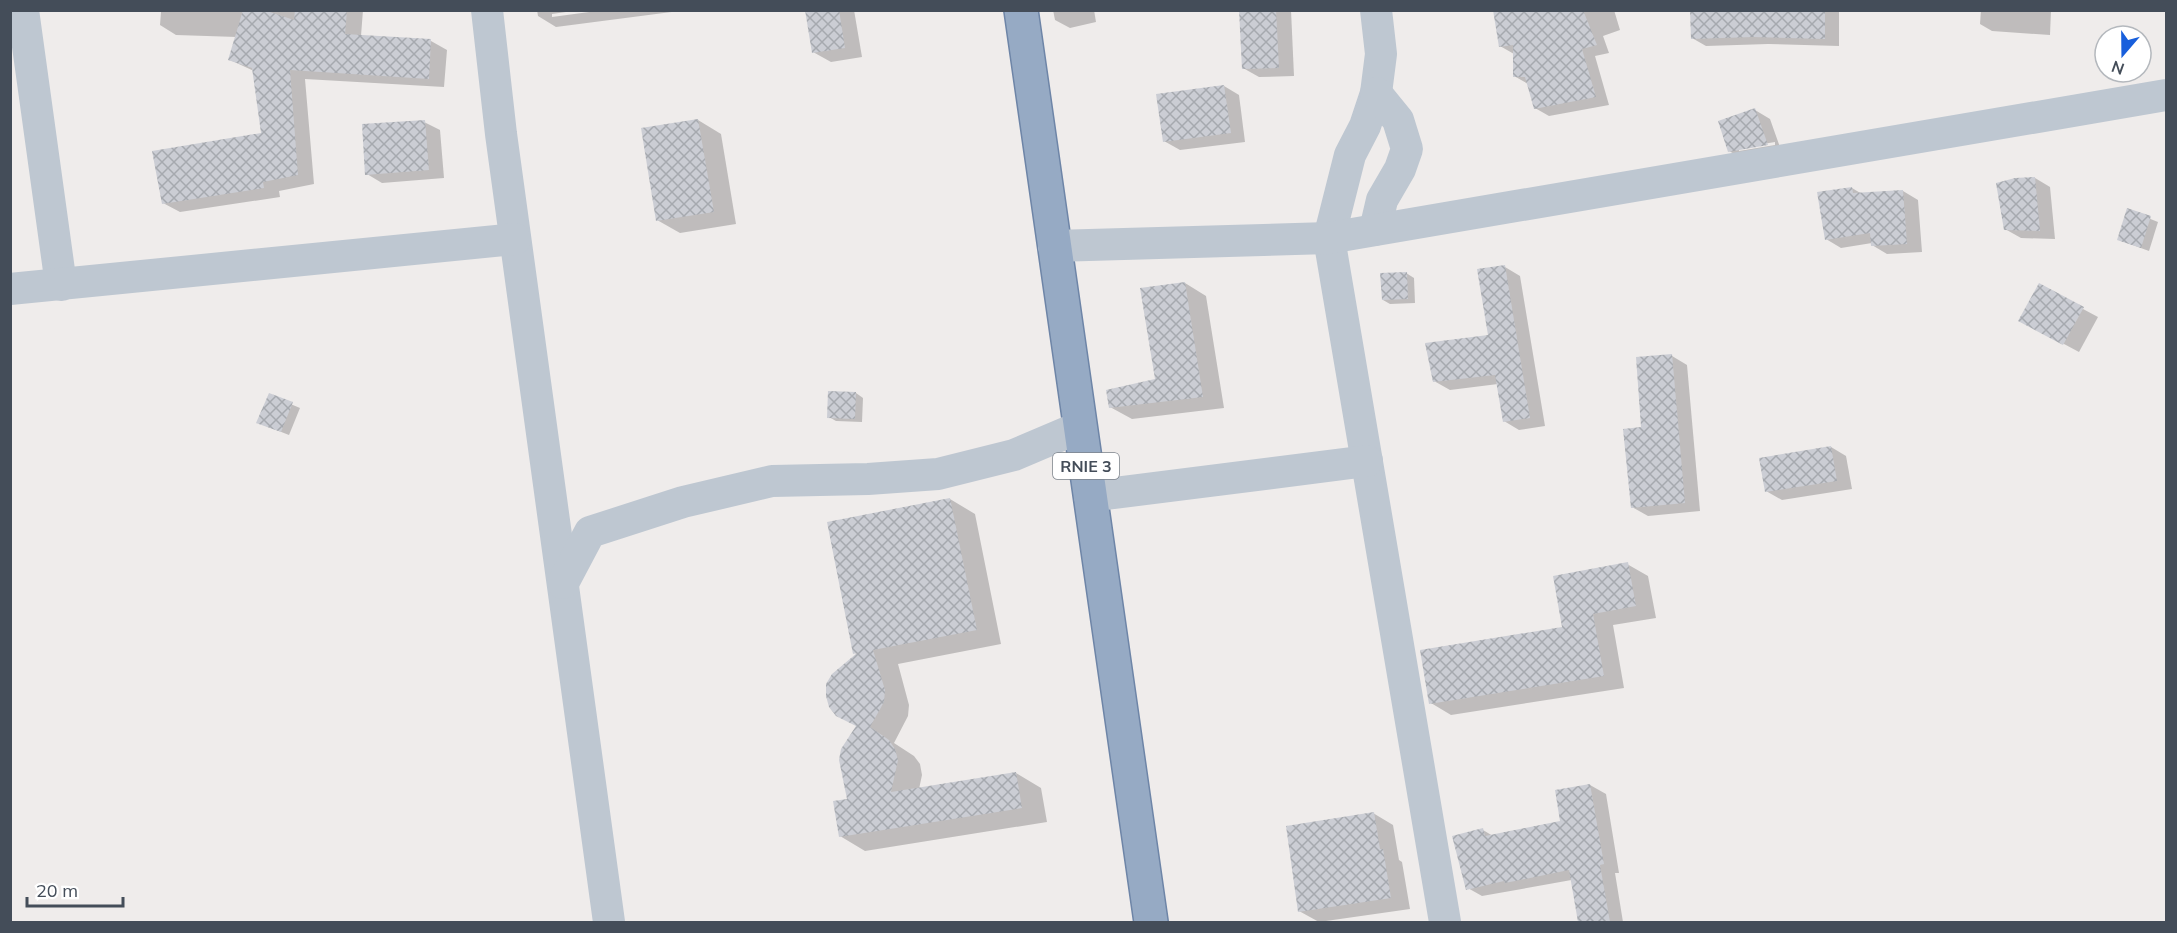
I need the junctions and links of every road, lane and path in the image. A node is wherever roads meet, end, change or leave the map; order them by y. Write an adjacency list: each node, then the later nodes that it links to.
1 (23, 10): 11 (street)
2 (487, 10): 9 (street)
3 (1021, 10): 10 (highway, RNIE 3)
4 (1376, 10): 5 (street)
5 (1376, 93): 7 (street); 8 (street)
6 (2166, 95): 7 (street)
7 (1375, 230): 8 (street)
8 (1329, 238): 10 (street); 14 (street)
9 (515, 239): 11 (street); 16 (street)
10 (1054, 246): 13 (highway, RNIE 3)
11 (61, 285): 12 (street)
12 (10, 289)
13 (1080, 427): 15 (highway, RNIE 3); 16 (street)
14 (1367, 461): 15 (street); 19 (street)
15 (1090, 496): 18 (highway, RNIE 3)
16 (563, 583): 17 (street)
17 (609, 922)
18 (1151, 922)
19 (1445, 922)

